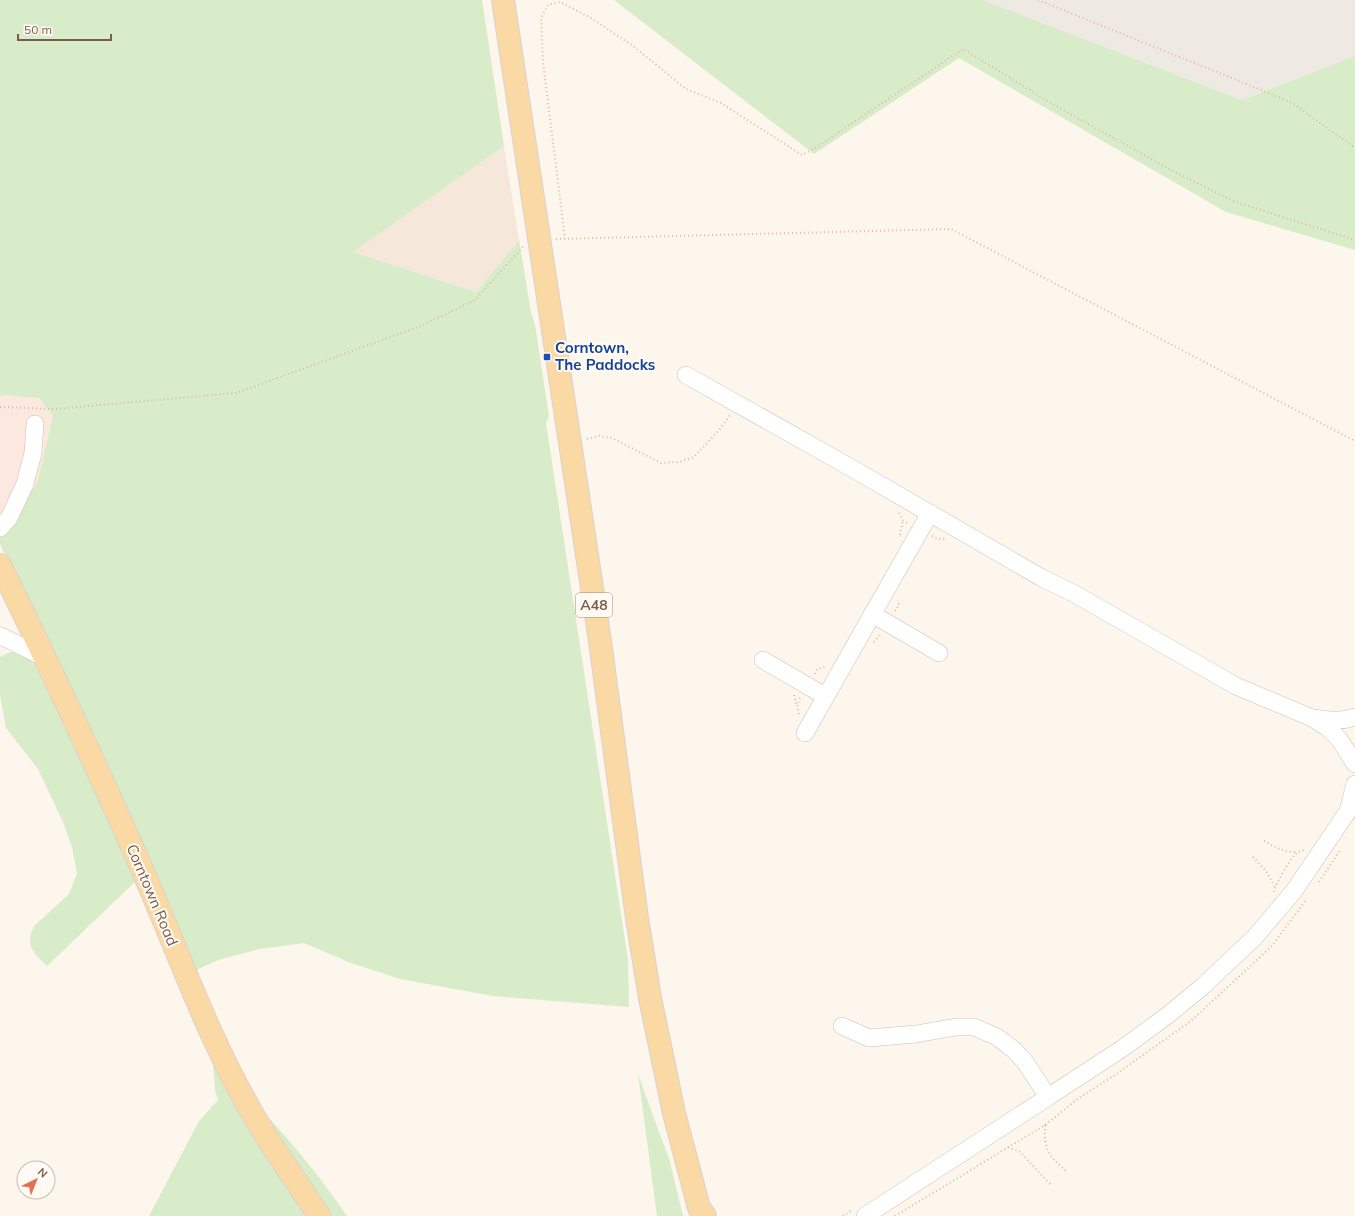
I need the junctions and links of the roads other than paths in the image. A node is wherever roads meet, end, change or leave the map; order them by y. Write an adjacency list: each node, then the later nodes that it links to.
1 (504, 0): 22 (main road, A48)
2 (686, 375): 4 (street)
3 (35, 424): 5 (street)
4 (930, 513): 7 (street); 14 (street)
5 (0, 528)
6 (0, 564): 10 (main road, Corntown Road)
7 (872, 614): 9 (street); 12 (street)
8 (0, 637): 10 (street)
9 (939, 653)
10 (45, 658): 24 (main road, Corntown Road)
11 (763, 660): 12 (street)
12 (825, 696): 16 (street)
13 (1355, 717): 14 (street)
14 (1312, 718): 17 (street)
15 (1355, 725): 17 (street)
16 (804, 733)
17 (1353, 760)
18 (1355, 784): 19 (street)
19 (1351, 808): 21 (street)
20 (842, 1026): 21 (street)
21 (1048, 1097): 23 (street)
22 (701, 1213)
23 (859, 1213)
24 (319, 1216)

